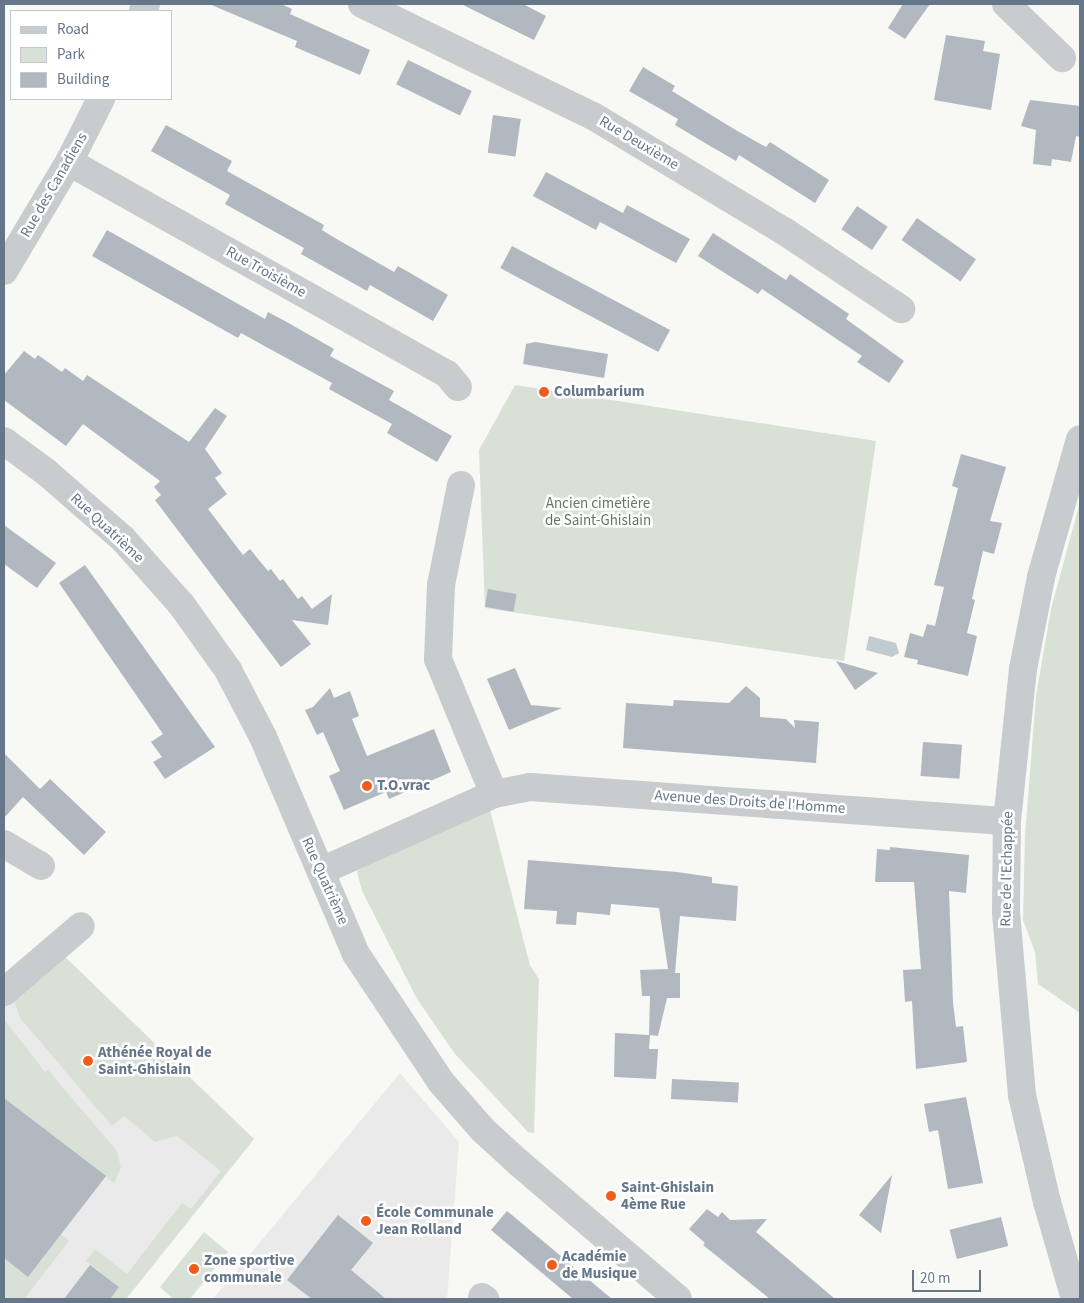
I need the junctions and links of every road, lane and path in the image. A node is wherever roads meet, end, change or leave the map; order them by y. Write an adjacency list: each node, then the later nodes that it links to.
1 (362, 4): 7 (street, Rue Deuxième)
2 (1006, 4): 3 (street)
3 (1062, 58)
4 (100, 100): 5 (street, Rue des Canadiens)
5 (69, 162): 6 (street, Rue des Canadiens); 8 (street, Rue Troisième)
6 (4, 270)
7 (901, 308)
8 (458, 388)
9 (1080, 439): 13 (street, Rue de l'Echappée)
10 (4, 441): 16 (street, Rue Quatrième)
11 (461, 485): 12 (street)
12 (494, 794): 13 (street, Avenue des Droits de l'Homme); 16 (street, Avenue des Droits de l'Homme)
13 (1007, 820): 20 (street, Rue de l'Echappée)
14 (4, 844): 15 (street)
15 (41, 866)
16 (321, 871): 19 (street, Rue Quatrième)
17 (81, 926): 18 (street)
18 (4, 992)
19 (668, 1296)
20 (1075, 1299)

